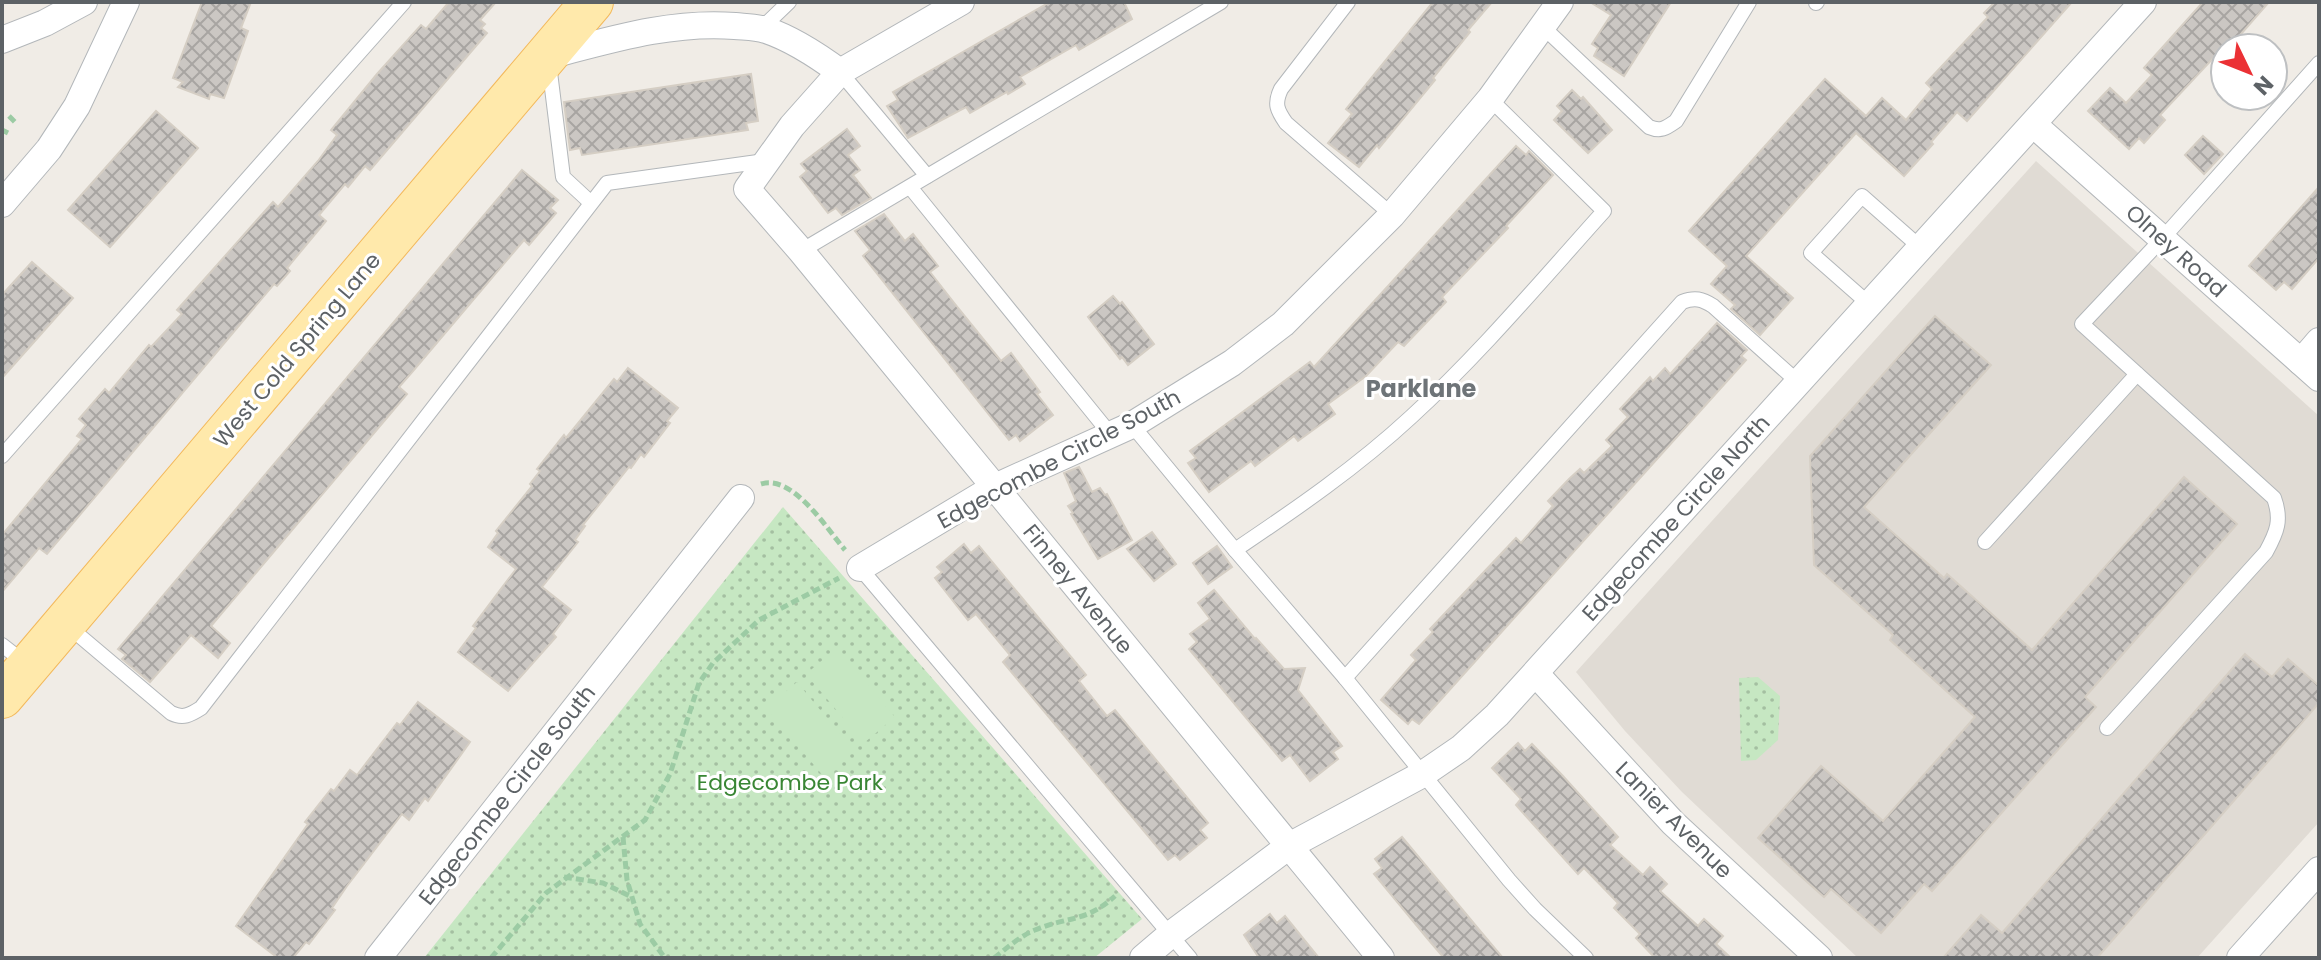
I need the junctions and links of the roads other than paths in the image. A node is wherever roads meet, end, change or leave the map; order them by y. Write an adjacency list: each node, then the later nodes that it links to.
1 (84, 2): 14 (street)
2 (126, 2): 24 (street)
3 (404, 2): 35 (lane)
4 (592, 2): 15 (main road, West Cold Spring Lane)
5 (789, 2): 13 (lane)
6 (961, 2): 17 (street, Finney Avenue)
7 (1221, 2): 21 (lane)
8 (1348, 2): 25 (lane)
9 (1560, 2): 12 (street, Edgecombe Circle South)
10 (1749, 2): 12 (lane)
11 (2143, 2): 19 (street, Edgecombe Circle North)
12 (1543, 27): 18 (street, Edgecombe Circle South)
13 (762, 28): 15 (street); 17 (street)
14 (2, 40)
15 (548, 56): 23 (lane); 41 (main road, West Cold Spring Lane)
16 (2319, 63): 26 (lane)
17 (840, 72): 20 (street, Finney Avenue); 21 (lane)
18 (1490, 99): 25 (street, Edgecombe Circle South); 39 (lane)
19 (2034, 125): 26 (street, Olney Road); 27 (street, Edgecombe Circle North)
20 (767, 161): 23 (lane); 28 (street, Finney Avenue)
21 (927, 176): 22 (lane)
22 (910, 187): 28 (lane); 34 (lane)
23 (590, 202): 41 (lane)
24 (2, 204)
25 (1392, 215): 34 (street, Edgecombe Circle South)
26 (2162, 239): 31 (street, Olney Road); 32 (lane)
27 (1921, 248): 29 (street, Edgecombe Circle North); 29 (lane)
28 (801, 251): 36 (street, Finney Avenue)
29 (1869, 304): 33 (street, Edgecombe Circle North)
30 (2319, 341): 31 (street)
31 (2310, 370)
32 (2137, 374): 38 (lane); 45 (lane)
33 (1798, 382): 43 (street, Edgecombe Circle North); 44 (lane)
34 (1122, 430): 36 (street, Edgecombe Circle South); 39 (lane)
35 (2, 456)
36 (995, 487): 40 (street, Edgecombe Circle South); 47 (street, Finney Avenue)
37 (741, 498): 51 (street, Edgecombe Circle South)
38 (1985, 542)
39 (1235, 550): 44 (lane)
40 (860, 568): 49 (lane)
41 (65, 623): 42 (main road, West Cold Spring Lane)
42 (11, 669)
43 (1537, 675): 46 (street, Edgecombe Circle North); 50 (street, Lanier Avenue)
44 (1345, 678): 46 (lane)
45 (2107, 728)
46 (1423, 774): 47 (street, Edgecombe Circle North); 55 (lane)
47 (1289, 846): 49 (street, Edgecombe Circle North); 54 (street, Finney Avenue)
48 (2319, 870): 56 (street)
49 (1170, 935): 52 (street, Edgecombe Circle North); 53 (lane)
50 (1801, 952)
51 (378, 958)
52 (1143, 958)
53 (1190, 958)
54 (1381, 958)
55 (1586, 958)
56 (2240, 958)

